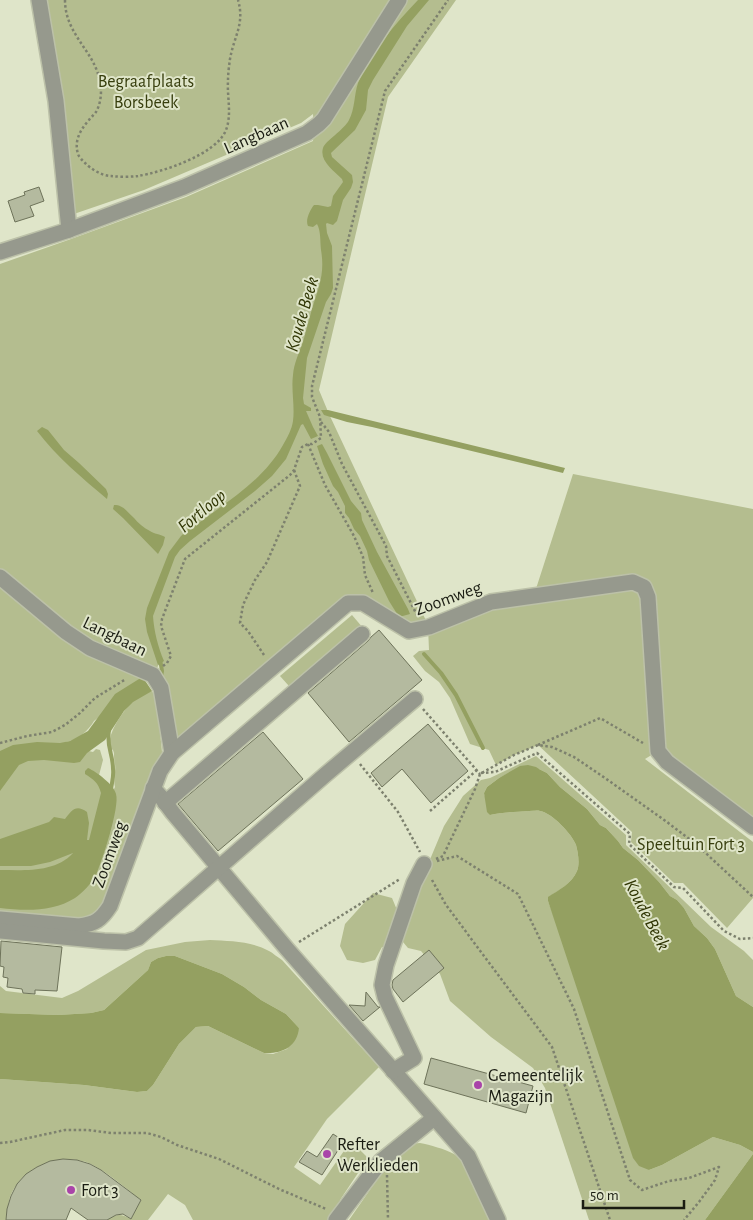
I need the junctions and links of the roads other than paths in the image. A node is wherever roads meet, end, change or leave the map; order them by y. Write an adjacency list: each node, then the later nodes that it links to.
1 (39, 0): 3 (street)
2 (398, 0): 3 (street, Langbaan)
3 (69, 230): 4 (street, Langbaan)
4 (2, 251)
5 (0, 577): 8 (street, Langbaan)
6 (362, 634): 10 (street)
7 (415, 699): 13 (street)
8 (172, 753): 9 (street, Zoomweg); 11 (street, Zoomweg)
9 (153, 788): 10 (street); 14 (street, Zoomweg)
10 (166, 803): 13 (street)
11 (753, 827)
12 (424, 864): 16 (street)
13 (219, 868): 15 (street); 16 (street)
14 (0, 918)
15 (0, 931)
16 (393, 1071): 17 (street)
17 (434, 1118): 18 (street); 19 (street)
18 (338, 1217)
19 (498, 1220)

